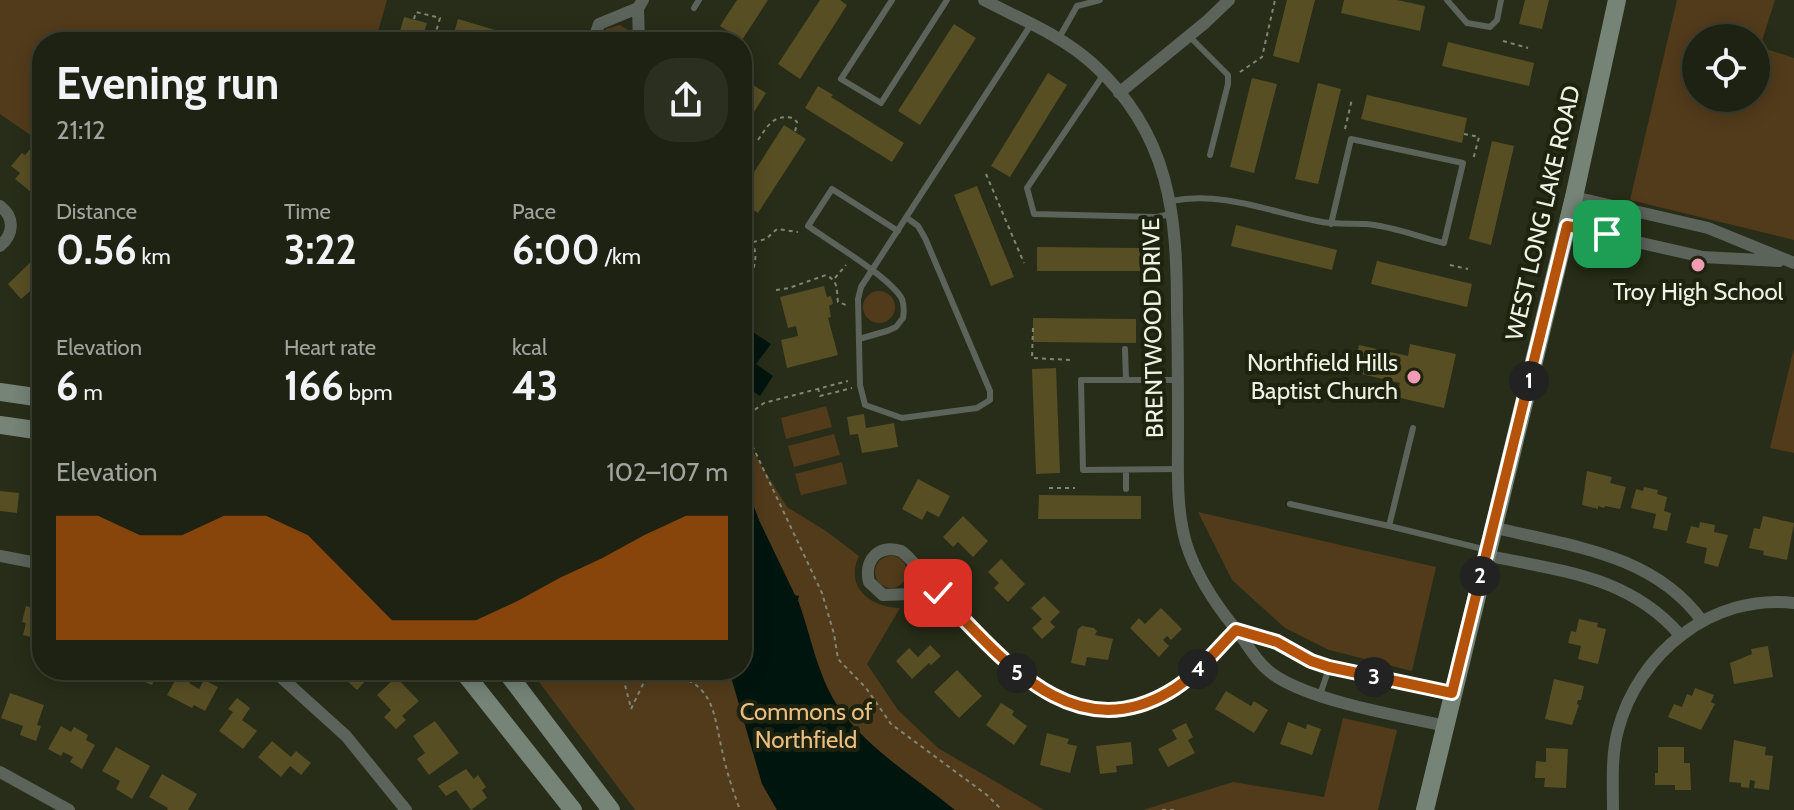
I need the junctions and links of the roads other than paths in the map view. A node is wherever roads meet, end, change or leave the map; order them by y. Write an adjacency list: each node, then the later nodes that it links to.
1 (699, 0): 12 (lane)
2 (892, 0): 3 (lane)
3 (947, 0)
4 (984, 0): 13 (street, BRENTWOOD DRIVE)
5 (1100, 0): 10 (lane)
6 (1229, 0): 16 (street)
7 (1447, 0): 8 (lane)
8 (1501, 0)
9 (1617, 0): 21 (main road, WEST LONG LAKE ROAD)
10 (1074, 3): 17 (lane)
11 (640, 4): 14 (street); 15 (street)
12 (694, 8)
13 (1032, 23): 17 (street, BRENTWOOD DRIVE); 24 (lane)
14 (596, 32)
15 (639, 32)
16 (1189, 36): 19 (street); 20 (lane)
17 (1059, 38): 18 (street, BRENTWOOD DRIVE)
18 (1104, 74): 19 (street, BRENTWOOD DRIVE); 23 (lane)
19 (1119, 93): 23 (street, BRENTWOOD DRIVE)
20 (1210, 155)
21 (1574, 197): 26 (main road, WEST LONG LAKE ROAD); 29 (street)
22 (0, 206): 28 (street)
23 (1173, 208): 25 (lane); 34 (street, BRENTWOOD DRIVE)
24 (907, 218): 27 (lane); 31 (lane)
25 (1331, 224): 25 (lane)
26 (1567, 226): 29 (street); 45 (main road, WEST LONG LAKE ROAD)
27 (898, 231): 30 (lane); 30 (lane)
28 (0, 246)
29 (1792, 262)
30 (872, 271): 31 (lane); 31 (lane)
31 (859, 339)
32 (1125, 349): 33 (lane)
33 (1126, 380): 34 (lane); 41 (lane)
34 (1178, 380): 40 (street, BRENTWOOD DRIVE)
35 (0, 392): 36 (main road)
36 (32, 397)
37 (0, 425): 39 (main road)
38 (1413, 428): 44 (lane)
39 (32, 430)
40 (1178, 469): 41 (lane); 52 (street, BRENTWOOD DRIVE)
41 (1126, 470): 42 (lane)
42 (1126, 489)
43 (1290, 504): 44 (lane)
44 (1389, 526): 46 (lane)
45 (1492, 527): 46 (main road, WEST LONG LAKE ROAD); 51 (street)
46 (1486, 552): 53 (street); 58 (main road, WEST LONG LAKE ROAD)
47 (0, 556): 48 (street)
48 (32, 562)
49 (938, 593): 49 (street); 52 (street)
50 (1794, 603): 51 (street)
51 (1702, 621): 53 (street)
52 (1236, 630): 54 (street); 59 (street, BRENTWOOD DRIVE)
53 (1680, 635): 67 (street)
54 (1329, 667): 58 (street); 59 (lane)
55 (284, 680): 63 (street)
56 (470, 680): 64 (main road)
57 (513, 680): 65 (main road)
58 (1452, 693): 60 (main road, WEST LONG LAKE ROAD)
59 (1320, 695): 60 (street, BRENTWOOD DRIVE)
60 (1445, 726): 66 (main road, WEST LONG LAKE ROAD)
61 (0, 772): 62 (street)
62 (69, 810)
63 (406, 810)
64 (573, 810)
65 (611, 810)
66 (1425, 810)
67 (1613, 810)

